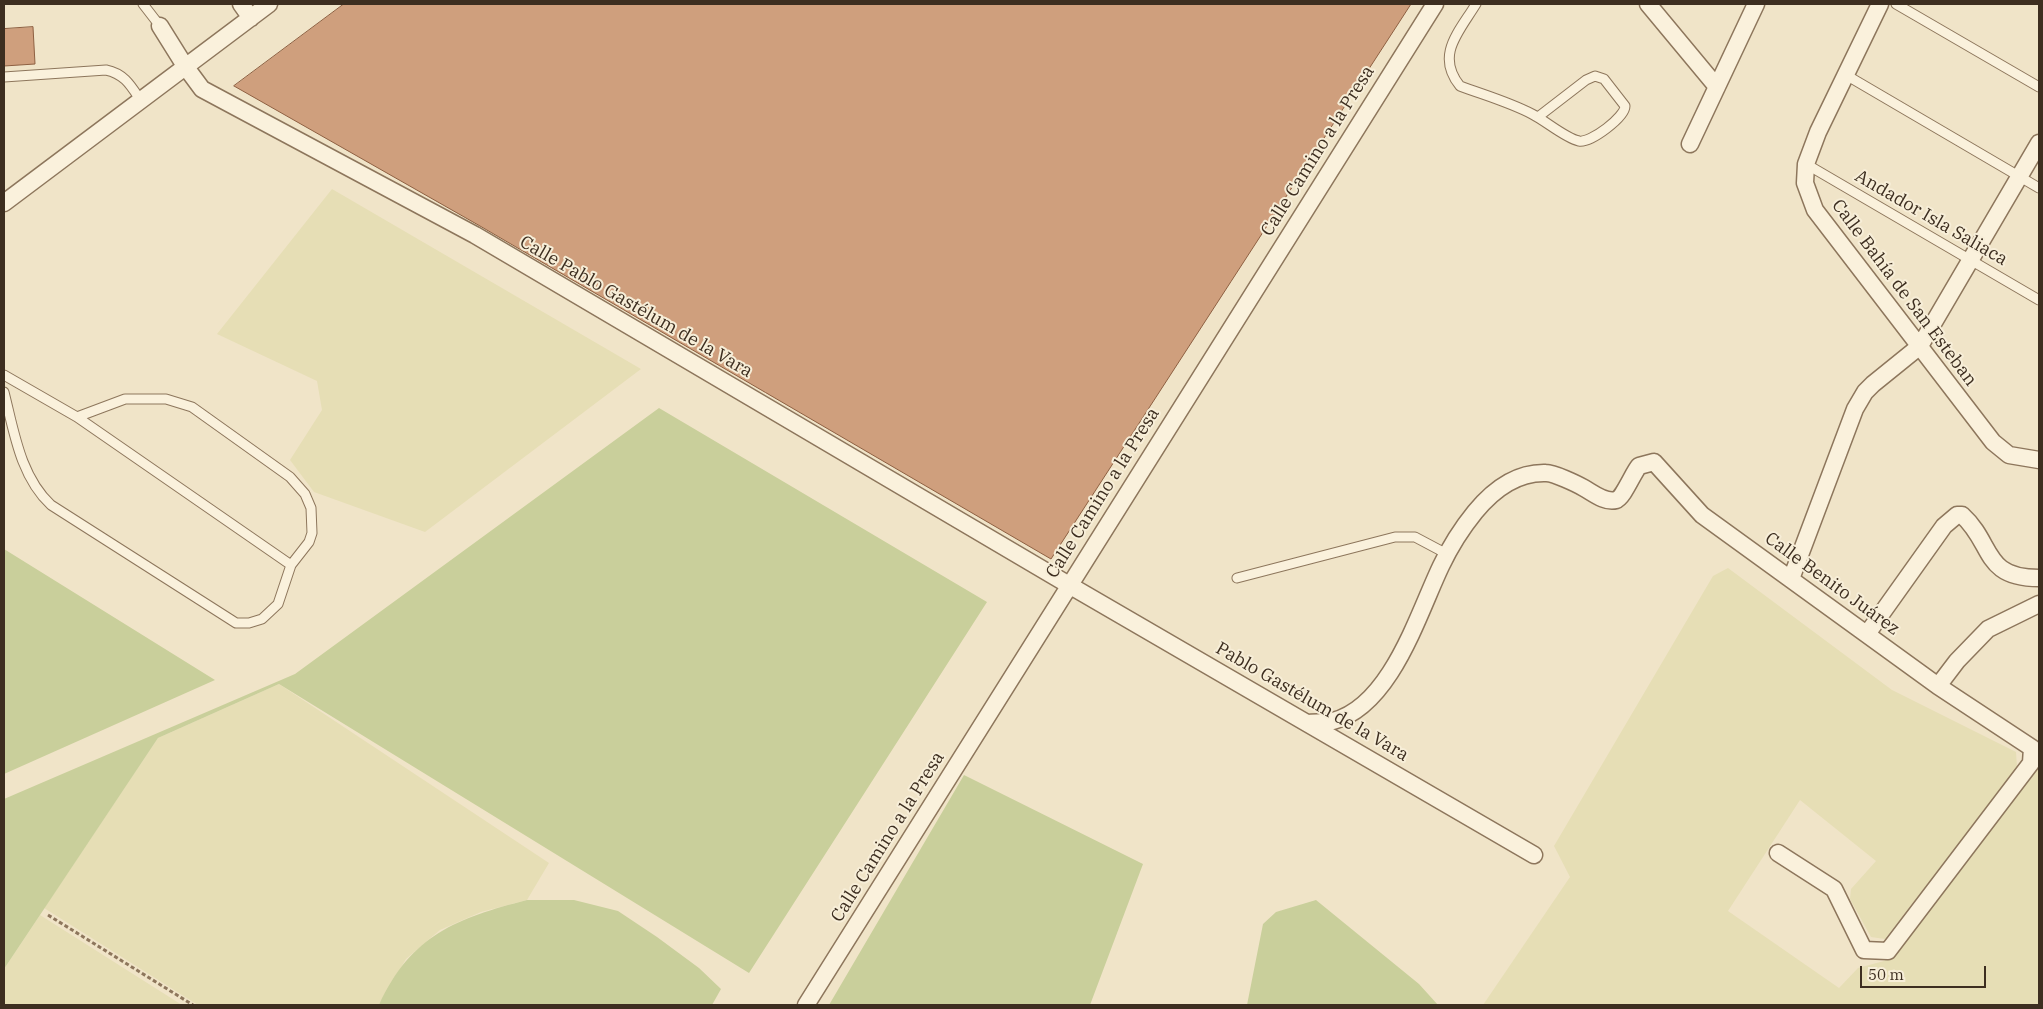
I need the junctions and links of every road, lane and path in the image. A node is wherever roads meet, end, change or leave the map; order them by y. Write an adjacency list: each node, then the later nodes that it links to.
1 (143, 4): 11 (lane)
2 (241, 4): 10 (street)
3 (269, 4): 10 (street)
4 (1435, 4): 37 (street, Calle Camino a la Presa)
5 (1476, 4): 18 (lane)
6 (1648, 4): 15 (street)
7 (1756, 4): 15 (street)
8 (1880, 4): 13 (street, Calle Bahía de San Esteban)
9 (1896, 4): 16 (lane)
10 (251, 18): 12 (street)
11 (160, 26): 12 (street, Calle Pablo Gastélum de la Vara)
12 (185, 66): 17 (street); 37 (street, Calle Pablo Gastélum de la Vara)
13 (1846, 75): 21 (street, Calle Bahía de San Esteban); 22 (lane)
14 (4, 77): 17 (lane)
15 (1717, 87): 20 (street)
16 (2039, 87)
17 (141, 101): 24 (street)
18 (1538, 117): 18 (lane)
19 (2039, 143): 22 (street)
20 (1690, 144)
21 (1806, 164): 25 (lane, Andador Isla Saliaca); 27 (street, Calle Bahía de San Esteban)
22 (2021, 177): 23 (lane); 25 (street)
23 (2039, 188)
24 (4, 203)
25 (1970, 260): 26 (lane, Andador Isla Saliaca); 27 (street)
26 (2039, 300)
27 (1920, 346): 31 (street, Calle Bahía de San Esteban); 36 (street)
28 (4, 375): 30 (lane)
29 (4, 392): 33 (lane)
30 (77, 417): 33 (lane); 33 (lane)
31 (2039, 460)
32 (1447, 554): 34 (lane); 36 (street, Calle Benito Juárez); 41 (street)
33 (291, 565)
34 (1237, 578)
35 (2039, 578): 39 (street)
36 (1791, 579): 39 (street, Calle Benito Juárez)
37 (1069, 585): 41 (street, Pablo Gastélum de la Vara); 46 (street, Calle Camino a la Presa)
38 (2039, 604): 40 (street)
39 (1867, 634): 40 (street, Calle Benito Juárez)
40 (1938, 686): 42 (street, Calle Benito Juárez)
41 (1307, 723): 43 (street, Pablo Gastélum de la Vara)
42 (1778, 853)
43 (1534, 855)
44 (48, 915): 45 (path)
45 (193, 1005)
46 (806, 1005)

